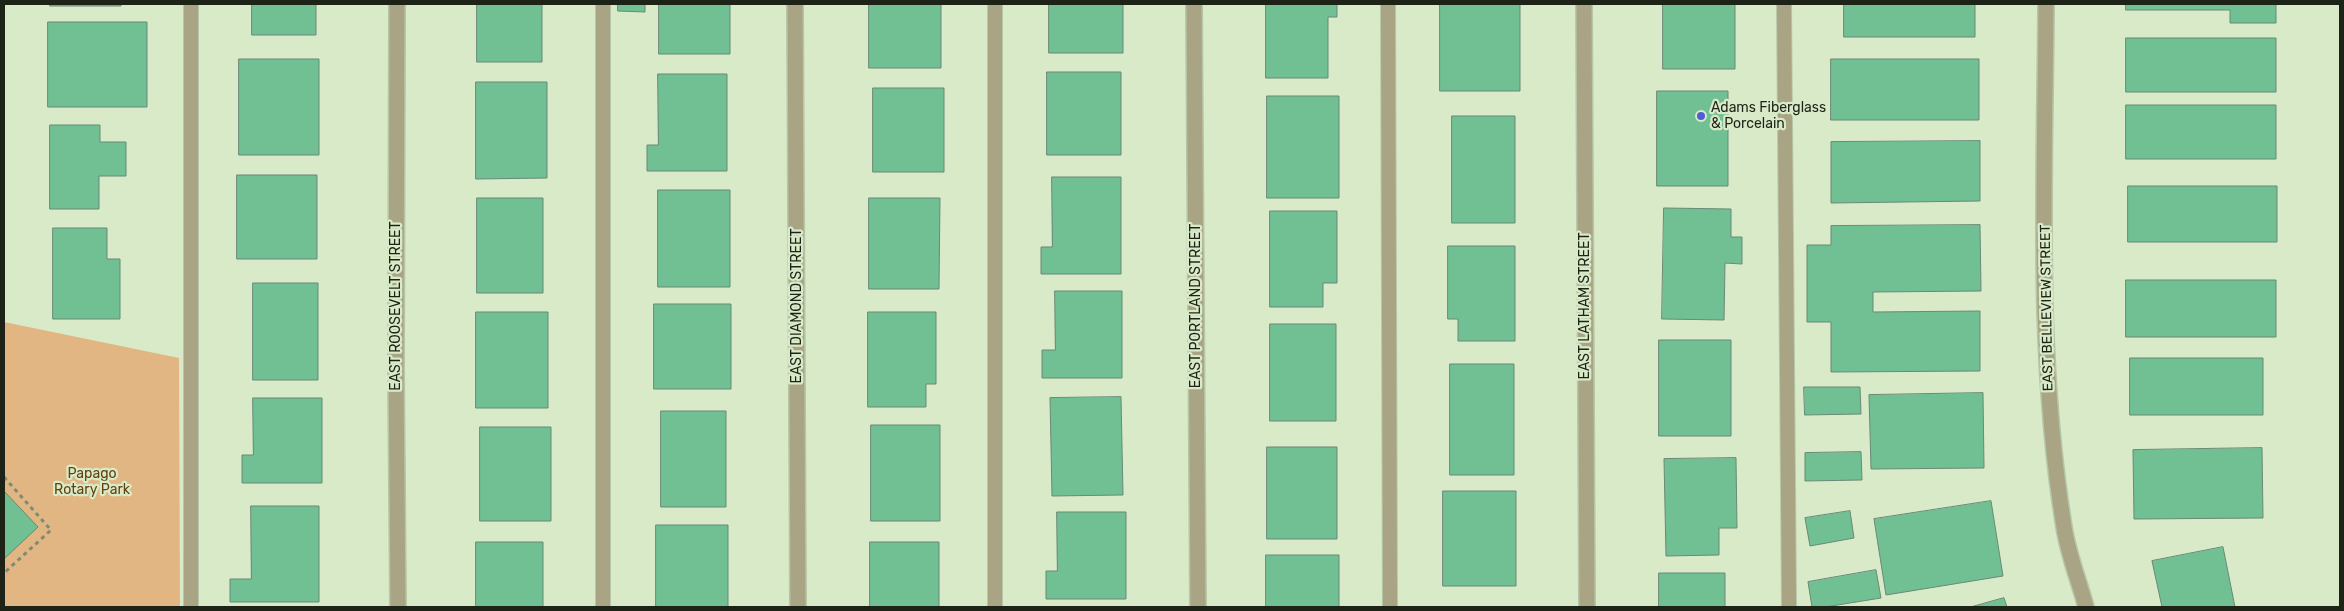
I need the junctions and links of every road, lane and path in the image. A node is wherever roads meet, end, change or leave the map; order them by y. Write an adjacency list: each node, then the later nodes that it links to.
1 (191, 4): 13 (lane)
2 (397, 4): 14 (street, EAST ROOSEVELT STREET)
3 (603, 4): 15 (lane)
4 (795, 4): 16 (street, EAST DIAMOND STREET)
5 (995, 4): 17 (lane)
6 (1194, 4): 18 (street, EAST PORTLAND STREET)
7 (1388, 4): 19 (lane)
8 (1584, 4): 20 (street, EAST LATHAM STREET)
9 (1784, 4): 21 (lane)
10 (2046, 4): 22 (street, EAST BELLEVIEW STREET)
11 (4, 477): 12 (path)
12 (4, 573)
13 (191, 607)
14 (398, 607)
15 (603, 607)
16 (798, 607)
17 (996, 607)
18 (1198, 607)
19 (1390, 607)
20 (1587, 607)
21 (1789, 607)
22 (2086, 607)

